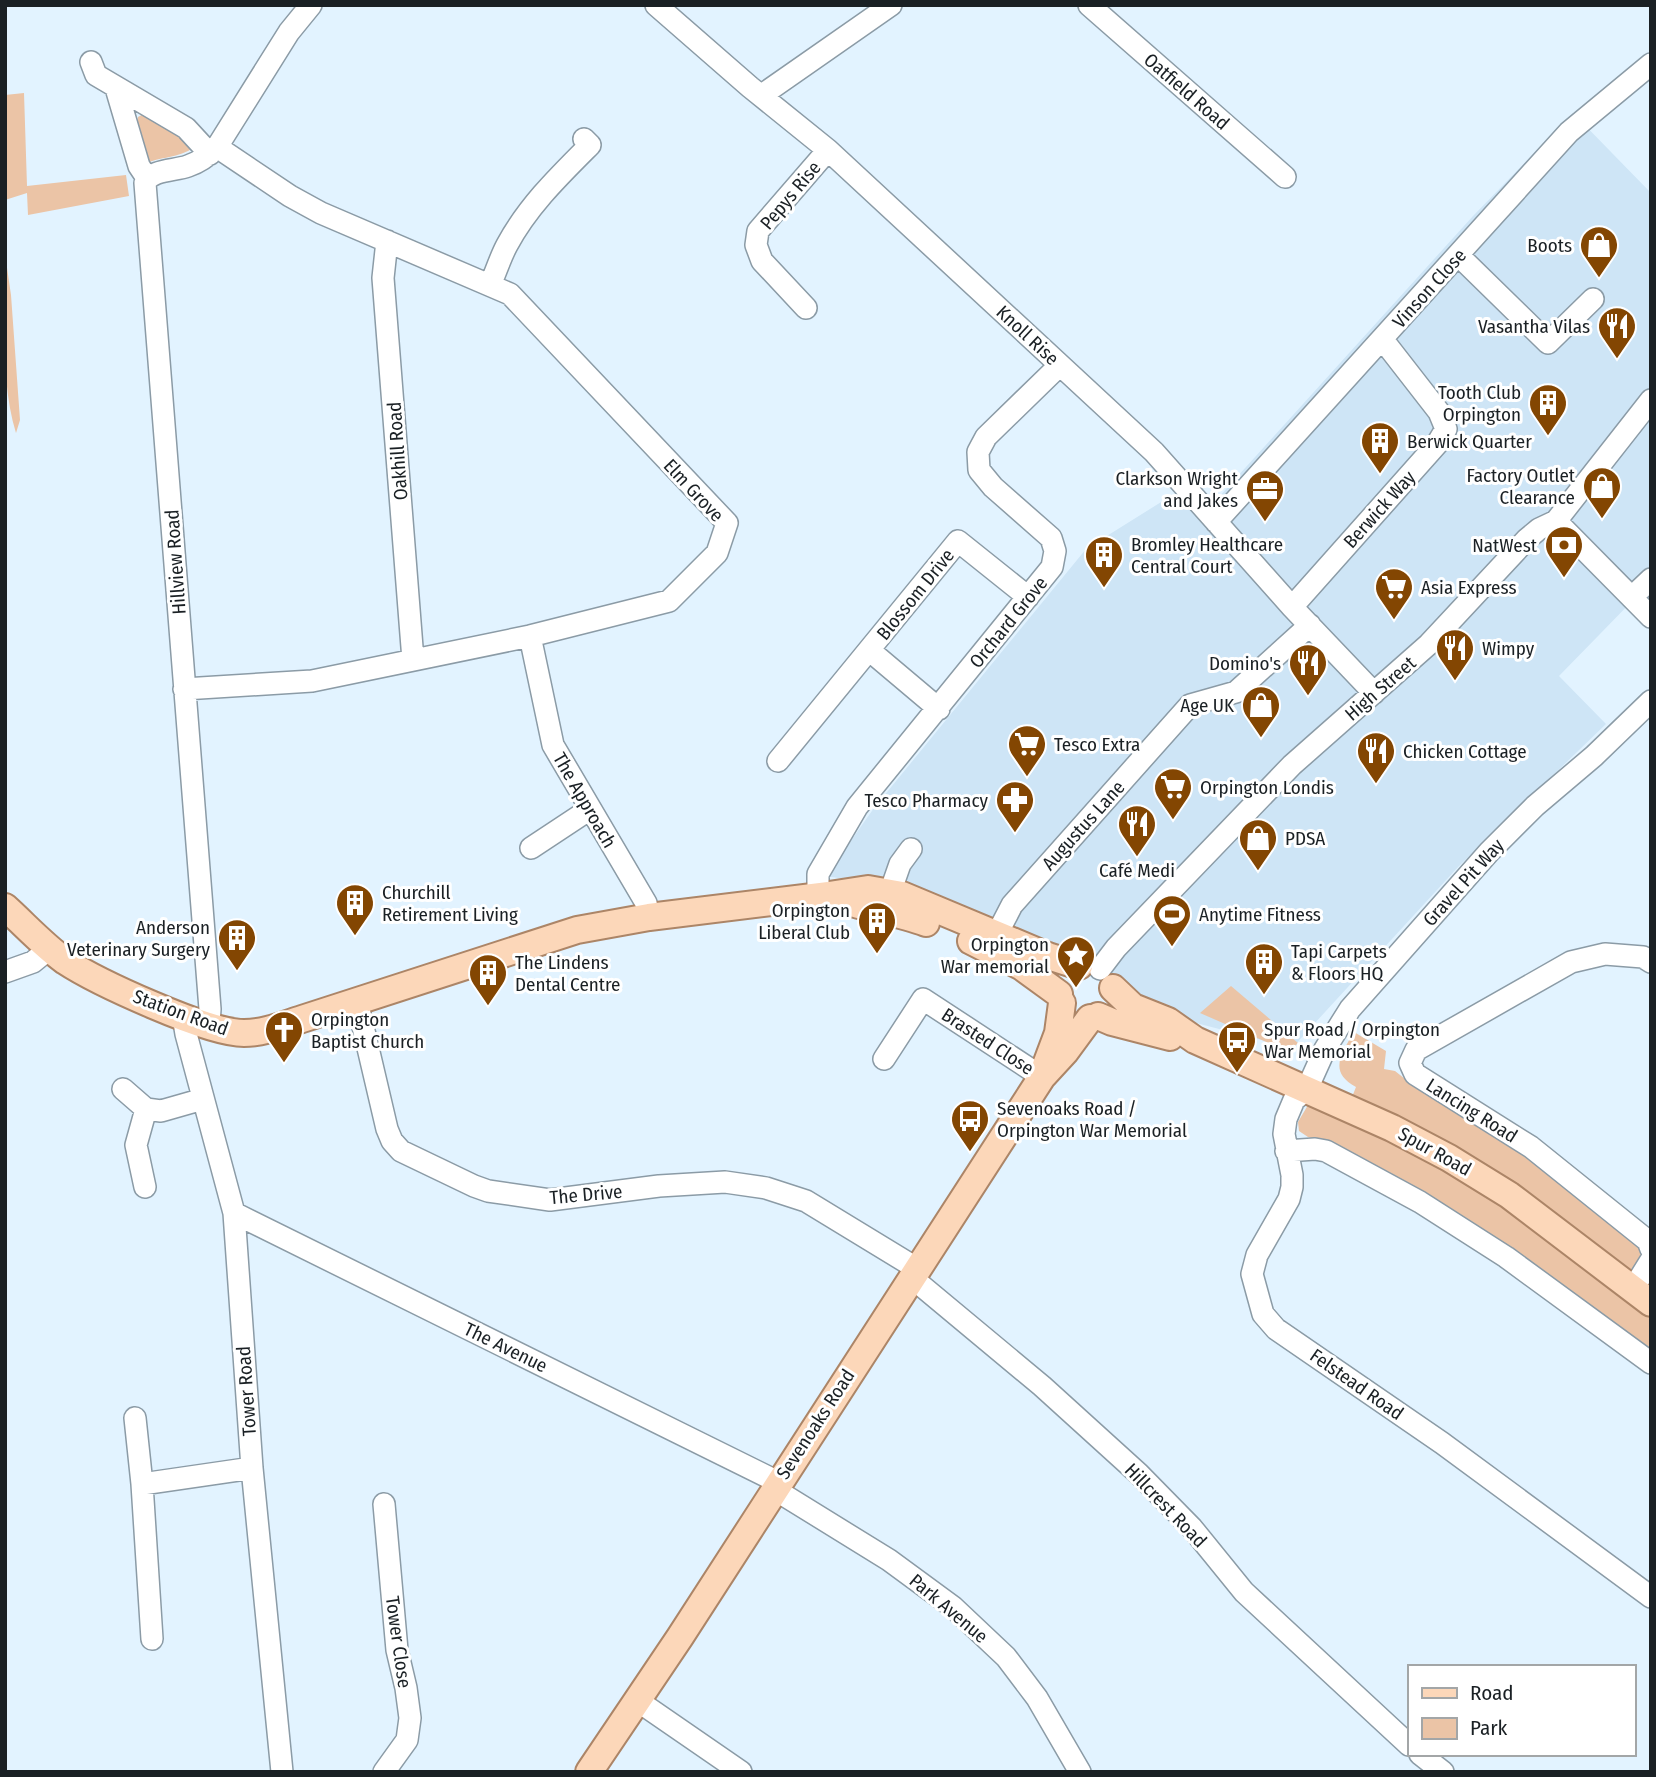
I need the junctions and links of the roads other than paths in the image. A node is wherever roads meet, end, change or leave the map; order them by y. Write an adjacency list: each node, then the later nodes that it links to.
1 (311, 5): 10 (street)
2 (656, 5): 8 (street, Knoll Rise)
3 (891, 5): 8 (street)
4 (1089, 5): 12 (street, Oatfield Road)
5 (91, 62): 7 (street)
6 (1651, 64): 15 (street, Vinson Close)
7 (116, 89): 10 (street, Elm Grove); 13 (street)
8 (762, 95): 11 (street, Knoll Rise)
9 (584, 139): 16 (street)
10 (214, 150): 13 (street); 14 (street, Elm Grove)
11 (828, 150): 18 (street, Pepys Rise); 20 (street, Knoll Rise)
12 (1285, 177)
13 (147, 178): 33 (street, Hillview Road)
14 (387, 241): 16 (street, Elm Grove); 32 (street, Oakhill Road)
15 (1458, 255): 17 (street); 19 (street, Vinson Close)
16 (490, 285): 30 (street, Elm Grove)
17 (1593, 299)
18 (806, 308)
19 (1382, 340): 23 (street, Vinson Close); 27 (street, Berwick Way)
20 (1060, 365): 23 (street, Knoll Rise); 25 (street, Orchard Grove)
21 (1651, 400): 22 (street, High Street)
22 (1556, 521): 26 (street); 34 (street, High Street)
23 (1216, 522): 27 (street, Knoll Rise)
24 (1651, 579): 26 (street)
25 (1028, 597): 31 (street, Blossom Drive); 36 (street, Orchard Grove)
26 (1632, 597): 28 (street)
27 (1292, 607): 29 (street, Knoll Rise)
28 (1651, 617)
29 (1310, 625): 34 (street, Knoll Rise); 45 (street, Augustus Lane)
30 (530, 636): 32 (street, Elm Grove); 38 (street, The Approach)
31 (869, 650): 36 (street, Blossom Drive); 37 (street, Blossom Drive)
32 (413, 660): 33 (street, Elm Grove)
33 (184, 689): 54 (street, Hillview Road)
34 (1374, 693): 49 (street, High Street)
35 (1651, 701): 59 (street, Gravel Pit Way)
36 (939, 709): 41 (street, Orchard Grove)
37 (778, 761)
38 (590, 809): 39 (street); 44 (street, The Approach)
39 (531, 848)
40 (911, 849): 42 (street)
41 (824, 895): 42 (main road, Station Road); 44 (main road, Station Road)
42 (886, 901): 45 (main road, Station Road); 50 (main road, Station Road)
43 (5, 906): 46 (main road, Station Road)
44 (649, 917): 51 (main road, Station Road)
45 (996, 934): 49 (main road, Station Road)
46 (50, 948): 48 (street); 52 (main road, Station Road)
47 (1651, 962): 65 (street, Lancing Road)
48 (5, 972)
49 (1097, 975): 50 (main road); 53 (main road); 55 (main road, Spur Road)
50 (1060, 998): 53 (main road); 57 (main road, Sevenoaks Road)
51 (357, 1001): 54 (main road, Station Road); 67 (street, The Drive)
52 (183, 1016): 54 (main road, Station Road); 60 (street, Tower Road)
53 (1094, 1017): 55 (main road, Spur Road); 57 (main road, Sevenoaks Road)
54 (209, 1024)
55 (1195, 1040): 59 (main road, Spur Road)
56 (884, 1059): 57 (street, Brasted Close)
57 (1042, 1077): 67 (main road, Sevenoaks Road)
58 (122, 1089): 61 (street)
59 (1307, 1089): 62 (street, Felstead Road); 68 (main road, Spur Road)
60 (203, 1099): 61 (street); 64 (street, Tower Road)
61 (146, 1109): 63 (street)
62 (1286, 1151): 69 (street); 75 (street, Felstead Road)
63 (145, 1187)
64 (234, 1213): 71 (street, Tower Road); 73 (street, The Avenue)
65 (1651, 1249)
66 (1651, 1260): 68 (street)
67 (914, 1273): 73 (main road, Sevenoaks Road); 78 (street, Hillcrest Road)
68 (1642, 1296)
69 (1651, 1363)
70 (135, 1418): 72 (street)
71 (252, 1468): 72 (street); 80 (street, Tower Road)
72 (142, 1484): 76 (street)
73 (776, 1485): 77 (main road, Sevenoaks Road); 84 (street, Park Avenue)
74 (384, 1504): 81 (street, Tower Close)
75 (1651, 1597)
76 (152, 1639)
77 (638, 1700): 82 (main road, Sevenoaks Road); 83 (street)
78 (1408, 1744)
79 (1423, 1756): 85 (street)
80 (282, 1772)
81 (384, 1772)
82 (589, 1772)
83 (741, 1772)
84 (1080, 1772)
85 (1443, 1772)

